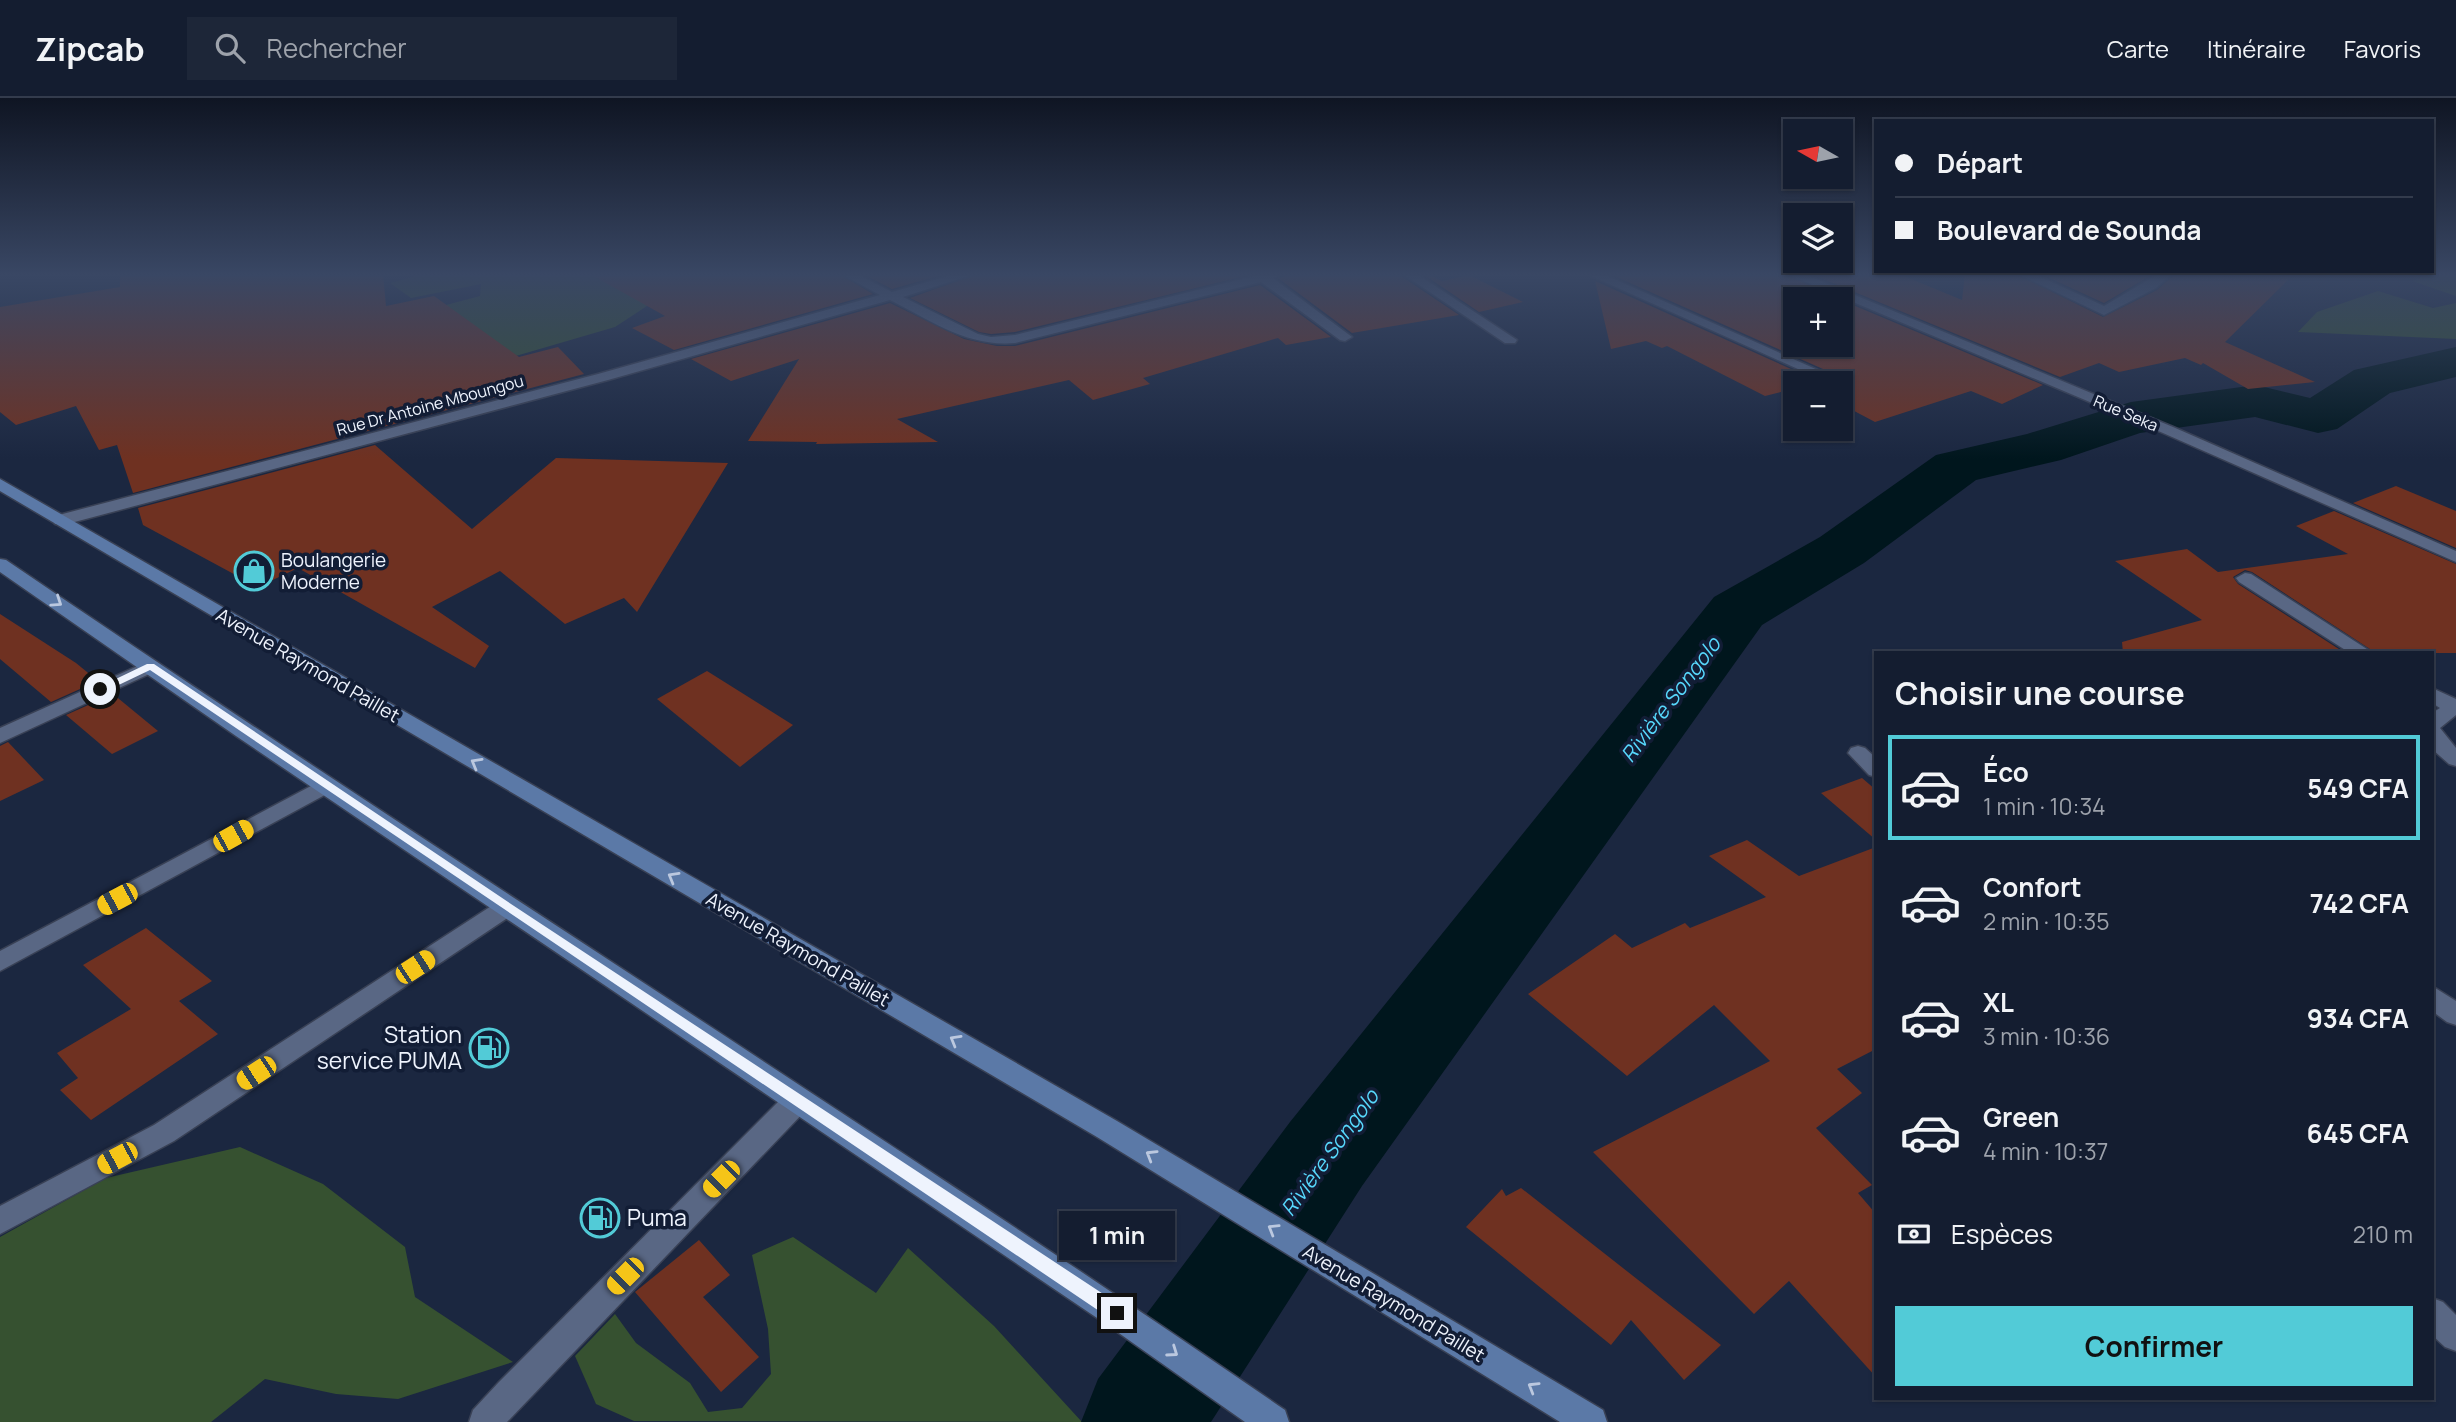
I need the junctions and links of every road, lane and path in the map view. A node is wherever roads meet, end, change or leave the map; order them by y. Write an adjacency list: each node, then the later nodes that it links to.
1 (746, 336): 10 (street, Rue Dr Antoine Mboungou)
2 (972, 336): 3 (street)
3 (1029, 336)
4 (1502, 336): 7 (street)
5 (1733, 336): 8 (street)
6 (1941, 336): 11 (street, Rue Seka)
7 (1510, 341)
8 (1812, 371)
9 (0, 484): 10 (main road, Avenue Raymond Paillet)
10 (61, 520): 35 (main road, Avenue Raymond Paillet, one-way to 10)
11 (2456, 557)
12 (0, 564): 15 (main road, one-way to 15)
13 (2245, 578): 14 (street)
14 (2361, 651)
15 (150, 666): 20 (street); 24 (main road)
16 (2434, 695): 17 (street)
17 (2455, 706): 18 (street)
18 (2434, 722)
19 (2434, 734): 22 (street)
20 (0, 736)
21 (1858, 753): 23 (street)
22 (2456, 759)
23 (1874, 768)
24 (327, 785): 25 (main road); 26 (street)
25 (507, 907): 29 (main road); 30 (street)
26 (0, 962)
27 (2434, 998): 28 (street)
28 (2456, 1014)
29 (797, 1101): 33 (street); 34 (main road, one-way to 34)
30 (0, 1221)
31 (2434, 1315): 32 (street)
32 (2456, 1336)
33 (485, 1422)
34 (1273, 1422)
35 (1591, 1422)

